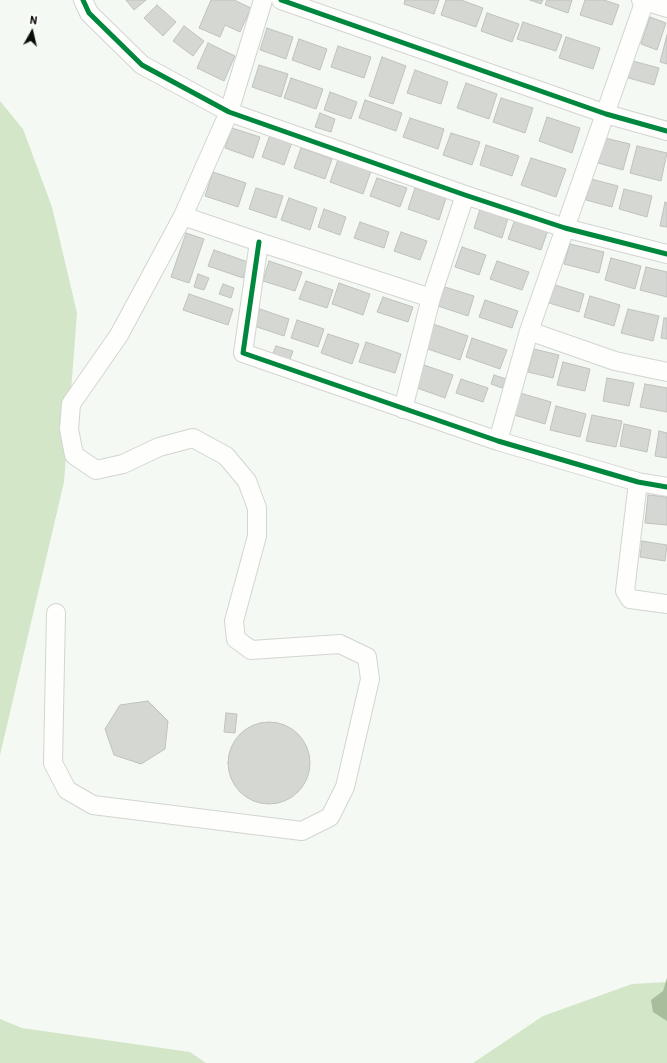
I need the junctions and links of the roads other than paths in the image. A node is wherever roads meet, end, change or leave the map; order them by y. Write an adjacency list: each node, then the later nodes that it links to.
1 (83, 0): 6 (street)
2 (263, 0): 6 (street)
3 (281, 0): 7 (street)
4 (644, 0): 5 (street); 7 (street)
5 (667, 8)
6 (230, 112): 9 (street); 10 (street)
7 (606, 114): 8 (street); 11 (street)
8 (667, 131)
9 (465, 195): 11 (street); 14 (street)
10 (183, 216): 12 (street); 22 (street)
11 (565, 228): 13 (street); 15 (street)
12 (259, 242): 14 (street); 17 (street)
13 (667, 254)
14 (431, 298): 17 (street)
15 (529, 331): 16 (street); 18 (street)
16 (667, 372)
17 (403, 408): 18 (street)
18 (498, 440): 19 (street)
19 (638, 482): 20 (street); 21 (street)
20 (667, 487)
21 (667, 604)
22 (56, 613)

